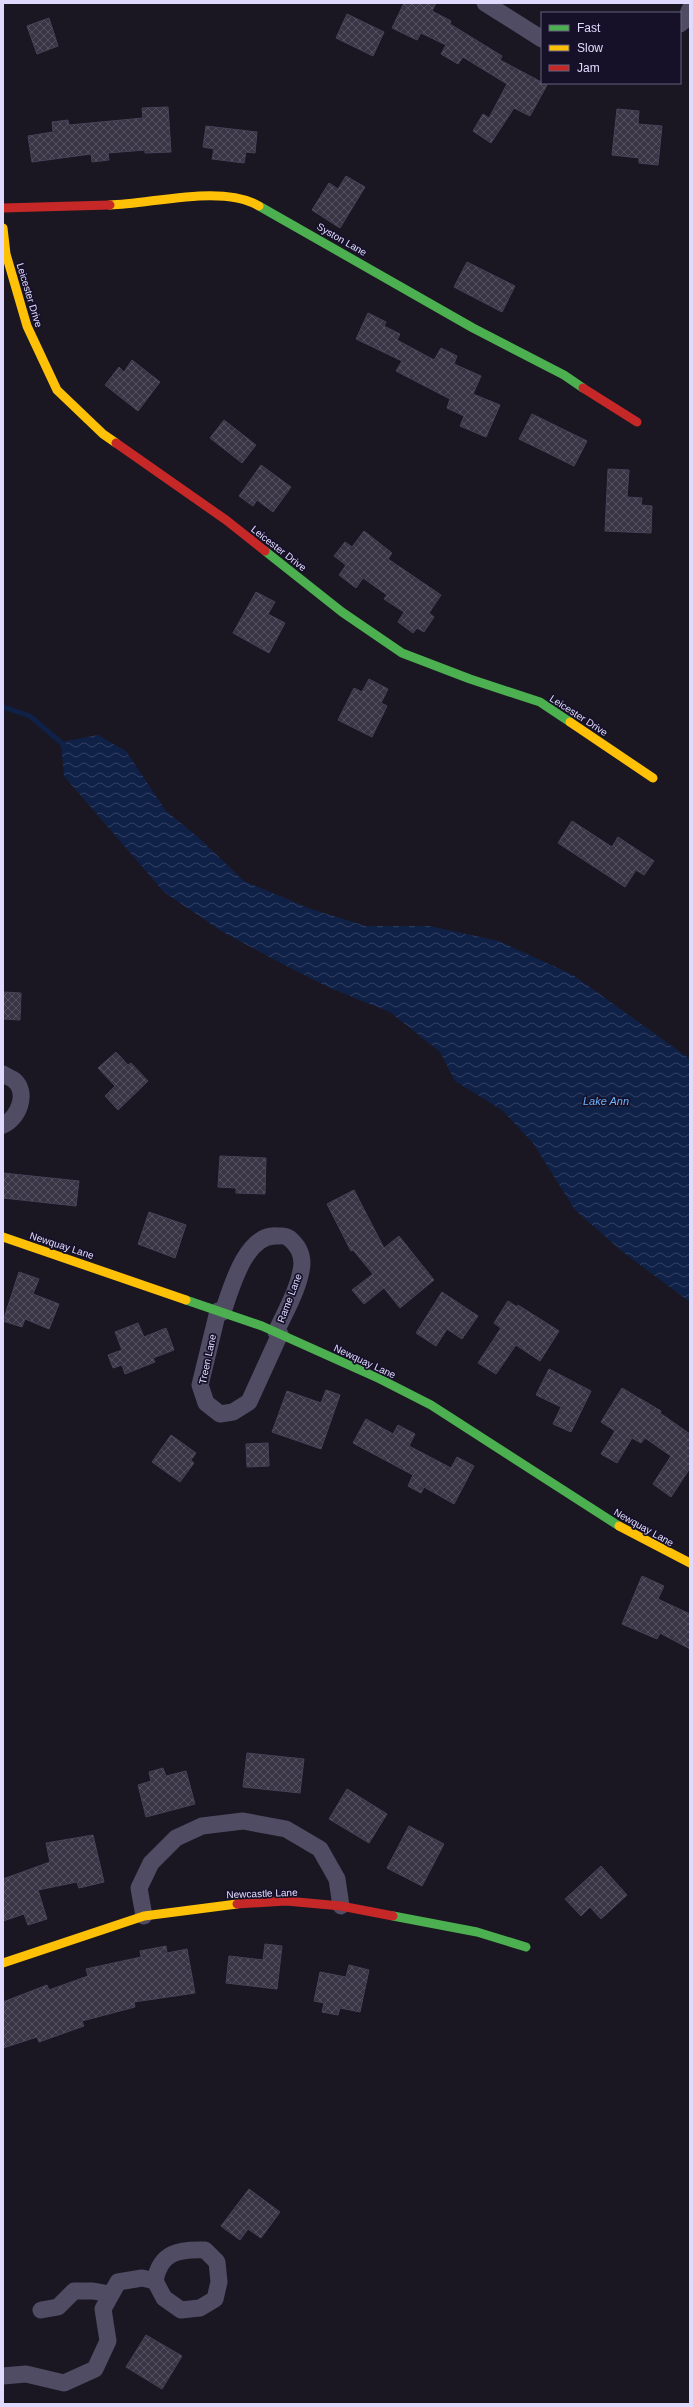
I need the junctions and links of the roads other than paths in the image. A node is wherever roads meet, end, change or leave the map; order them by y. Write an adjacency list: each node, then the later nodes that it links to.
1 (485, 3): 4 (street)
2 (690, 9): 3 (street)
3 (681, 23)
4 (541, 38)
5 (3, 208): 7 (street, Syston Lane)
6 (3, 228): 8 (street, Leicester Drive)
7 (637, 422)
8 (653, 778)
9 (3, 1074): 10 (street)
10 (3, 1125)
11 (3, 1237): 12 (street, Newquay Lane)
12 (220, 1311): 13 (street, Newquay Lane); 13 (street, Rame Lane); 13 (street, Treen Lane)
13 (278, 1333): 14 (street, Newquay Lane)
14 (690, 1563)
15 (341, 1906): 16 (street, Newcastle Lane); 16 (street); 17 (street, Newcastle Lane)
16 (144, 1916): 18 (street, Newcastle Lane)
17 (526, 1947)
18 (3, 1963)
19 (155, 2281): 20 (street)
20 (110, 2294): 21 (street); 22 (street)
21 (41, 2310)
22 (3, 2376)

